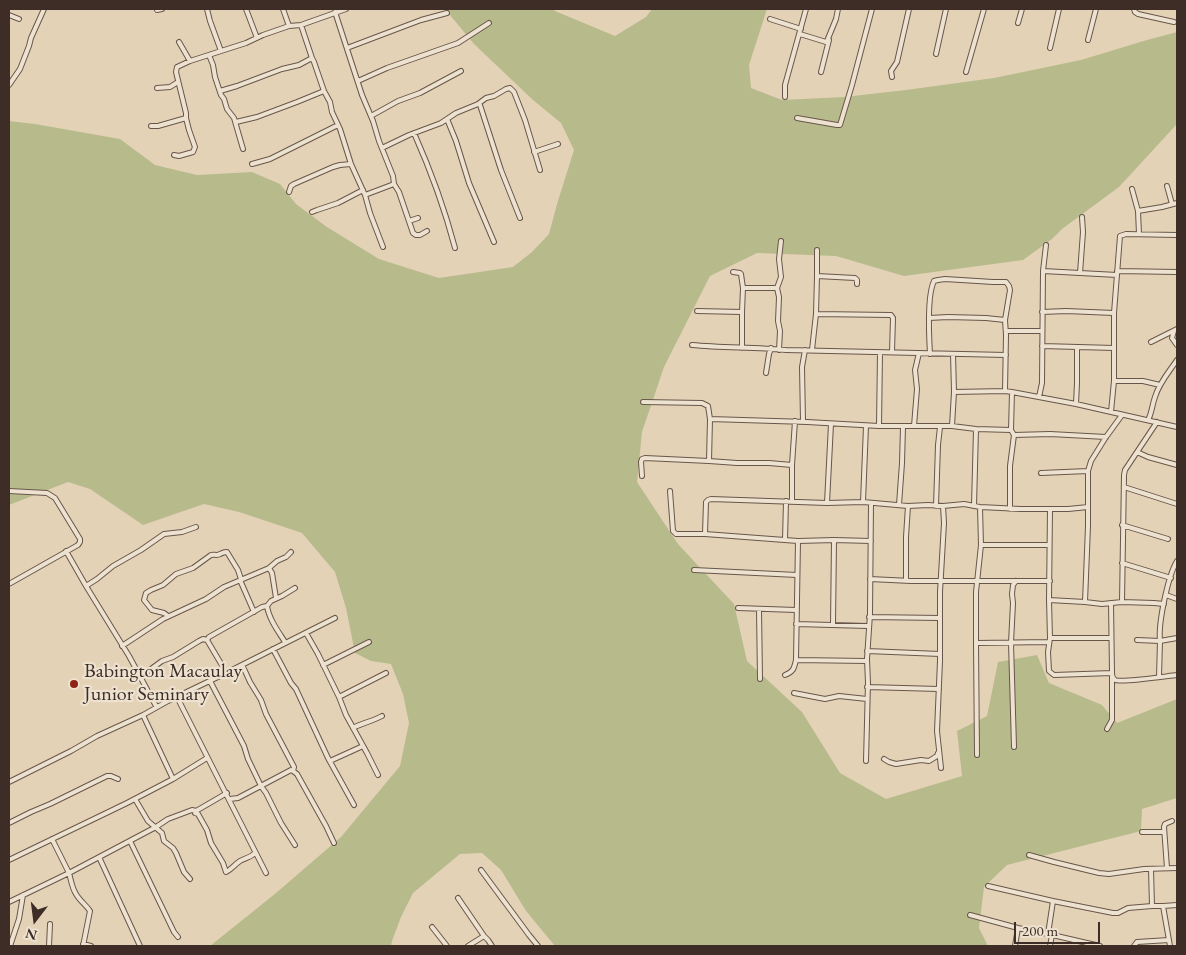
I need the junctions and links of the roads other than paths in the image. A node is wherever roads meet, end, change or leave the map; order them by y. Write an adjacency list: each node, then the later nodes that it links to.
1 (44, 9): 44 (street)
2 (207, 9): 33 (street)
3 (246, 9): 28 (street)
4 (284, 9): 25 (street)
5 (346, 9): 16 (street)
6 (806, 9): 26 (street)
7 (838, 9): 27 (street)
8 (872, 9): 52 (street)
9 (909, 9): 41 (street)
10 (946, 9): 34 (street)
11 (984, 9): 40 (street)
12 (1022, 9): 21 (street)
13 (1059, 9): 32 (street)
14 (1096, 9): 29 (street)
15 (1134, 9): 22 (street)
16 (334, 12): 24 (street); 31 (street)
17 (447, 13): 31 (street)
18 (9, 15): 19 (street)
19 (18, 19)
20 (770, 19): 26 (street)
21 (1018, 22)
22 (1174, 22)
23 (489, 23): 42 (street)
24 (301, 25): 25 (street); 36 (street)
25 (290, 26): 28 (street)
26 (800, 32): 27 (street); 48 (street)
27 (830, 37): 39 (street)
28 (257, 38): 33 (street)
29 (1088, 40)
30 (179, 42): 37 (street)
31 (347, 48): 42 (street)
32 (1050, 48)
33 (221, 51): 35 (street)
34 (936, 54)
35 (209, 55): 37 (street); 46 (street)
36 (312, 58): 46 (street); 47 (street)
37 (190, 61): 43 (street)
38 (461, 72): 50 (street)
39 (821, 72)
40 (966, 72)
41 (892, 77)
42 (358, 81): 50 (street)
43 (178, 82): 45 (street); 51 (street)
44 (9, 85)
45 (157, 88)
46 (220, 91): 54 (street)
47 (324, 91): 54 (street); 55 (street)
48 (785, 97)
49 (478, 104): 53 (street); 61 (street); 78 (street)
50 (371, 116): 59 (street)
51 (186, 118): 56 (street); 62 (street)
52 (797, 118)
53 (447, 119): 57 (street); 84 (street)
54 (236, 122): 60 (street)
55 (338, 125): 63 (street); 64 (street)
56 (151, 126)
57 (414, 133): 59 (street); 87 (street)
58 (558, 144): 61 (street)
59 (382, 148): 66 (street)
60 (243, 149)
61 (534, 152): 65 (street)
62 (174, 155)
63 (252, 164)
64 (351, 164): 69 (street); 70 (street)
65 (540, 170)
66 (394, 184): 71 (street); 79 (street)
67 (1167, 186): 73 (street)
68 (1132, 189): 74 (street)
69 (363, 190): 71 (street); 75 (street)
70 (289, 192)
71 (365, 195): 86 (street)
72 (1177, 203): 73 (street)
73 (1172, 204): 74 (street)
74 (1138, 211): 81 (street)
75 (312, 212)
76 (1082, 217): 92 (street)
77 (418, 218): 79 (street)
78 (520, 218)
79 (409, 221): 80 (street)
80 (427, 231)
81 (1139, 234): 82 (street); 93 (street)
82 (1177, 235)
83 (781, 241): 97 (street)
84 (494, 242)
85 (1046, 245): 89 (street)
86 (383, 248)
87 (455, 248)
88 (817, 250): 94 (street)
89 (1043, 271): 92 (street); 100 (street)
90 (733, 272): 96 (street)
91 (1177, 272): 93 (street)
92 (1080, 273): 93 (street)
93 (1117, 273): 101 (street)
94 (816, 276): 95 (street); 102 (street)
95 (857, 284)
96 (743, 288): 97 (street); 99 (street)
97 (777, 288): 116 (street)
98 (697, 311): 99 (street)
99 (742, 312): 112 (street)
100 (1042, 312): 101 (street); 107 (street)
101 (1114, 313): 115 (street)
102 (816, 314): 118 (street); 119 (street)
103 (929, 318): 104 (street); 104 (street); 122 (street)
104 (1005, 320): 106 (street)
105 (1176, 330): 108 (street); 110 (street)
106 (1006, 331): 107 (street); 124 (street)
107 (1042, 331): 111 (street)
108 (1151, 342)
109 (692, 345): 112 (street)
110 (1177, 345)
111 (1042, 346): 114 (street); 132 (street)
112 (742, 348): 113 (street)
113 (771, 348): 116 (street); 126 (street)
114 (1077, 348): 115 (street); 134 (street)
115 (1114, 348): 127 (street)
116 (780, 350): 117 (street)
117 (805, 350): 118 (street); 140 (street)
118 (812, 350): 120 (street)
119 (892, 352): 120 (street); 121 (street)
120 (880, 353): 144 (street)
121 (919, 353): 122 (street); 145 (street)
122 (930, 354): 123 (street)
123 (953, 354): 124 (street); 130 (street)
124 (1006, 355): 129 (street)
125 (1177, 360): 128 (street)
126 (766, 373)
127 (1114, 381): 128 (street); 135 (street)
128 (1160, 385): 138 (street)
129 (1005, 391): 130 (street); 131 (street)
130 (954, 392): 146 (street)
131 (1012, 392): 132 (street); 151 (street)
132 (1040, 397): 134 (street)
133 (643, 402): 137 (street)
134 (1076, 404): 135 (street)
135 (1111, 412): 136 (street)
136 (1122, 415): 138 (street); 152 (street)
137 (710, 419): 139 (street); 154 (street)
138 (1148, 420): 141 (street)
139 (795, 421): 140 (street); 155 (street)
140 (803, 422): 142 (street)
141 (1157, 422): 147 (street); 153 (street)
142 (831, 424): 143 (street); 166 (street)
143 (866, 426): 144 (street); 165 (street)
144 (880, 426): 148 (street)
145 (914, 426): 148 (street); 149 (street)
146 (952, 426): 149 (street); 150 (street)
147 (1177, 426)
148 (903, 427): 169 (street)
149 (940, 427): 171 (street)
150 (976, 429): 151 (street); 173 (street)
151 (1012, 432): 152 (street); 176 (street)
152 (1106, 437): 157 (street)
153 (1137, 452): 156 (street); 160 (street)
154 (709, 460): 155 (street); 159 (street)
155 (792, 465): 164 (street)
156 (1177, 465)
157 (1088, 471): 158 (street); 175 (street)
158 (1040, 473)
159 (642, 476)
160 (1124, 486): 168 (street); 178 (street)
161 (9, 491): 188 (street)
162 (670, 491): 180 (street)
163 (786, 502): 164 (street); 180 (street); 182 (street)
164 (792, 502): 166 (street)
165 (864, 502): 166 (street); 167 (street)
166 (827, 503)
167 (871, 503): 169 (street); 185 (street)
168 (1177, 504)
169 (899, 505): 170 (street)
170 (908, 506): 171 (street); 198 (street)
171 (936, 506): 172 (street)
172 (943, 506): 173 (street); 199 (street)
173 (974, 506): 174 (street)
174 (980, 507): 176 (street); 186 (street)
175 (1088, 507): 177 (street); 210 (street)
176 (1010, 509): 177 (street)
177 (1050, 509): 187 (street)
178 (1122, 525): 181 (street); 191 (street)
179 (196, 527): 204 (street)
180 (705, 534): 182 (street)
181 (1168, 539)
182 (785, 540): 183 (street)
183 (798, 540): 184 (street); 194 (street)
184 (834, 540): 185 (street); 224 (street)
185 (871, 541): 196 (street)
186 (981, 545): 187 (street); 200 (street)
187 (1049, 545): 202 (street)
188 (66, 551): 203 (street); 204 (street)
189 (292, 552): 192 (street)
190 (1177, 561): 195 (street)
191 (1122, 563): 195 (street); 211 (street)
192 (269, 568): 197 (street); 207 (street)
193 (694, 570): 194 (street)
194 (797, 575): 217 (street)
195 (1171, 578): 206 (street)
196 (870, 579): 198 (street); 220 (street)
197 (241, 580): 218 (street); 219 (street); 219 (street)
198 (906, 580): 199 (street)
199 (941, 581): 200 (street); 222 (street)
200 (977, 581): 201 (street); 236 (street)
201 (1016, 581): 202 (street); 235 (street)
202 (1050, 581): 209 (street)
203 (9, 584)
204 (86, 586): 237 (street)
205 (295, 588): 207 (street)
206 (1166, 595): 208 (street); 213 (street)
207 (276, 598): 214 (street)
208 (1177, 599)
209 (1049, 600): 210 (street); 230 (street)
210 (1085, 602): 212 (street)
211 (1122, 602): 212 (street); 213 (street)
212 (1112, 603): 227 (street)
213 (1164, 604): 232 (street)
214 (267, 606): 218 (street); 233 (street)
215 (738, 608): 216 (street)
216 (759, 609): 217 (street); 252 (street)
217 (796, 610): 223 (street)
218 (254, 612): 229 (street)
219 (168, 616): 237 (street)
220 (869, 617): 222 (street); 225 (street)
221 (335, 618): 226 (street)
222 (940, 618): 240 (street)
223 (796, 624): 224 (street); 241 (street)
224 (833, 625): 225 (street)
225 (868, 626): 239 (street)
226 (306, 633): 233 (street); 244 (street)
227 (1111, 638): 230 (street); 248 (street)
228 (1177, 638): 232 (street)
229 (207, 640): 246 (street); 250 (street)
230 (1050, 640): 235 (street); 248 (street)
231 (1136, 640): 232 (street)
232 (1160, 641): 251 (street)
233 (285, 642): 238 (street)
234 (369, 642): 244 (street)
235 (1011, 642): 236 (street); 266 (street)
236 (976, 643): 268 (street)
237 (122, 646): 250 (street)
238 (273, 649): 243 (street); 271 (street)
239 (867, 652): 240 (street); 242 (street)
240 (940, 654): 255 (street)
241 (796, 660): 242 (street); 247 (street)
242 (867, 661): 254 (street)
243 (242, 665): 246 (street); 274 (street)
244 (323, 665): 258 (street)
245 (386, 673): 258 (street)
246 (225, 674): 253 (street)
247 (785, 675)
248 (1112, 675): 251 (street); 264 (street)
249 (1177, 675): 251 (street)
250 (140, 677): 260 (street)
251 (1159, 677)
252 (760, 679)
253 (210, 681): 257 (street); 279 (street)
254 (867, 687): 255 (street); 259 (street)
255 (939, 689): 267 (street)
256 (794, 693): 259 (street)
257 (177, 697): 260 (street); 269 (street)
258 (339, 697): 263 (street)
259 (867, 698): 272 (street)
260 (156, 706): 261 (street)
261 (143, 715): 277 (street); 278 (street)
262 (382, 716): 263 (street)
263 (353, 728): 265 (street)
264 (1107, 729)
265 (363, 746): 271 (street); 275 (street)
266 (1014, 747)
267 (938, 751): 270 (street); 273 (street)
268 (977, 755)
269 (208, 758): 277 (street); 280 (street)
270 (884, 759)
271 (330, 761): 283 (street)
272 (866, 761)
273 (941, 768)
274 (294, 771): 279 (street); 292 (street)
275 (378, 776)
276 (118, 779): 286 (street)
277 (172, 779): 281 (street)
278 (9, 782)
279 (261, 786): 282 (street); 293 (street)
280 (227, 793): 282 (street); 284 (street)
281 (135, 799): 287 (street); 290 (street)
282 (230, 799): 294 (street)
283 (354, 805)
284 (196, 811): 287 (street); 294 (street)
285 (1172, 821): 289 (street)
286 (9, 823)
287 (156, 827): 291 (street); 304 (street)
288 (1142, 832): 289 (street)
289 (1164, 832): 298 (street)
290 (52, 840): 297 (street); 302 (street)
291 (130, 840): 296 (street); 319 (street)
292 (334, 843)
293 (294, 845)
294 (255, 853): 303 (street)
295 (1029, 855): 300 (street)
296 (99, 857): 302 (street); 325 (street)
297 (9, 860)
298 (1167, 868): 299 (street); 300 (street)
299 (1177, 868)
300 (1151, 869): 311 (street)
301 (481, 870): 329 (street)
302 (69, 873): 306 (street); 321 (street)
303 (266, 873)
304 (190, 879)
305 (988, 886): 308 (street)
306 (23, 895): 309 (street); 322 (street)
307 (458, 898): 318 (street)
308 (1053, 901): 311 (street); 317 (street)
309 (9, 902)
310 (1177, 905): 312 (street)
311 (1152, 906): 312 (street)
312 (1163, 906): 320 (street)
313 (970, 915): 316 (street)
314 (50, 924): 323 (street)
315 (432, 927): 326 (street)
316 (1018, 928): 317 (street); 330 (street)
317 (1050, 934): 331 (street); 332 (street)
318 (484, 936): 327 (street); 328 (street)
319 (178, 937)
320 (1169, 940): 333 (street); 334 (street)
321 (83, 945): 324 (street)
322 (10, 946)
323 (49, 946)
324 (91, 946)
325 (140, 946)
326 (447, 946)
327 (468, 946)
328 (492, 946)
329 (538, 946)
330 (1015, 946)
331 (1050, 946)
332 (1100, 946)
333 (1134, 946)
334 (1170, 946)

